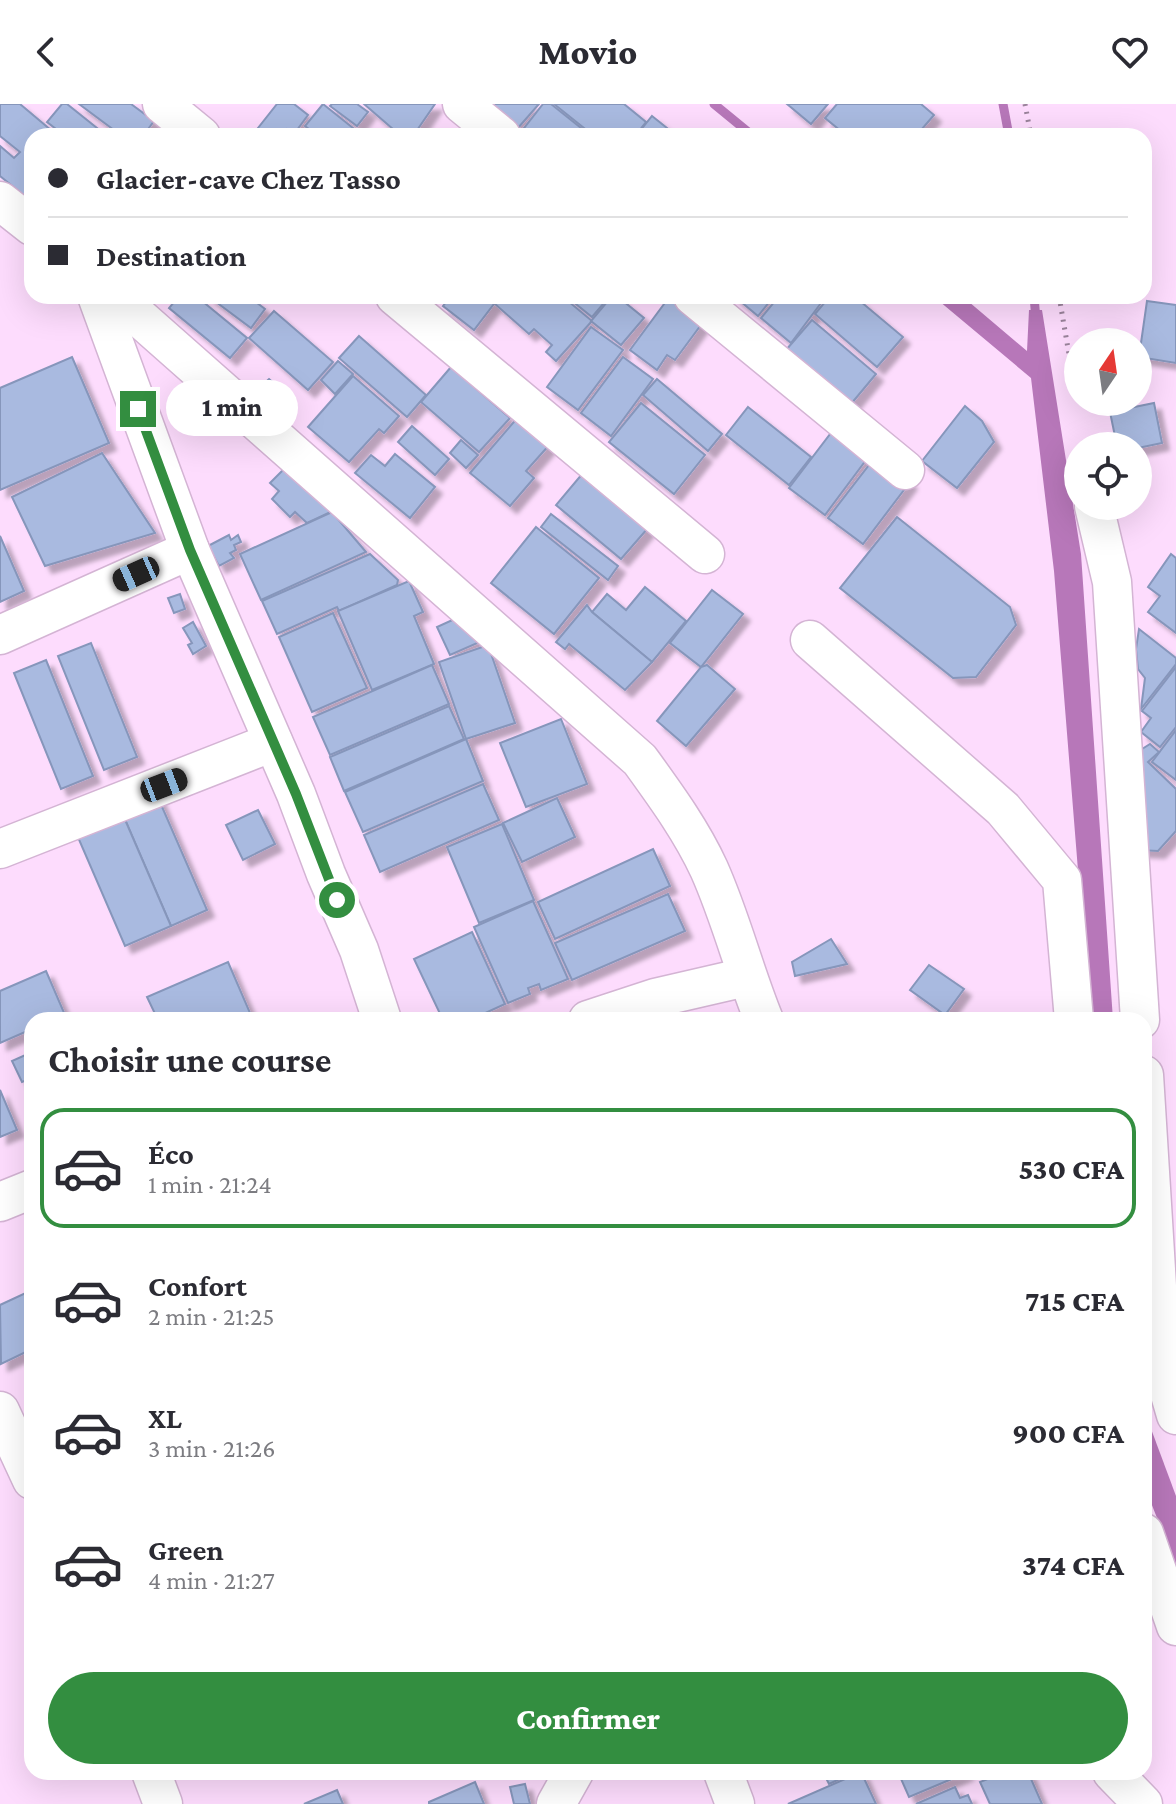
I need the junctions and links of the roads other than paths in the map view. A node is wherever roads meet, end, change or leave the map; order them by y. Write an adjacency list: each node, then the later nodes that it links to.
1 (162, 104): 3 (street)
2 (462, 104): 4 (street)
3 (200, 127)
4 (491, 128)
5 (0, 201): 6 (street)
6 (24, 220)
7 (100, 304): 13 (street)
8 (124, 304): 19 (street)
9 (405, 304): 14 (street)
10 (703, 304): 11 (street)
11 (905, 470)
12 (1097, 520): 24 (street)
13 (190, 550): 15 (street); 17 (street)
14 (705, 554)
15 (0, 635)
16 (810, 640): 23 (street)
17 (273, 742): 18 (street); 20 (street)
18 (0, 849)
19 (746, 977): 21 (street); 22 (street)
20 (379, 1012)
21 (612, 1012)
22 (761, 1012)
23 (1073, 1012)
24 (1139, 1012)
25 (24, 1192): 26 (street)
26 (0, 1202)
27 (1152, 1205): 29 (street)
28 (0, 1411): 30 (street)
29 (1176, 1415)
30 (24, 1463)
31 (1152, 1556): 32 (street)
32 (1176, 1626)
33 (154, 1780): 37 (street)
34 (570, 1780): 38 (street)
35 (726, 1780): 39 (street)
36 (1120, 1780): 40 (street)
37 (163, 1804)
38 (556, 1804)
39 (735, 1804)
40 (1143, 1804)

